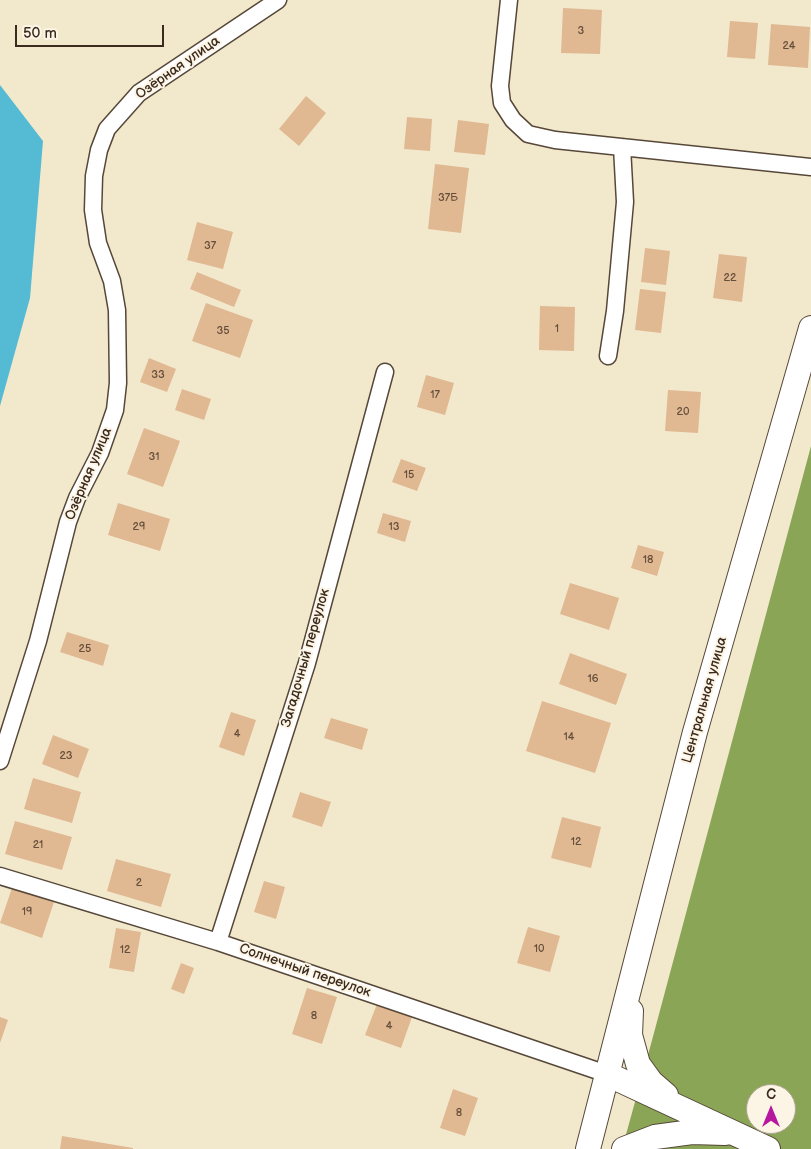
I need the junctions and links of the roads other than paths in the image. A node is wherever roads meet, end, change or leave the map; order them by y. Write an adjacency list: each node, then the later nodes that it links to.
1 (278, 0): 8 (street, Озёрная улица)
2 (509, 0): 3 (street)
3 (622, 147): 4 (street); 6 (street)
4 (811, 167)
5 (811, 328): 11 (street, Центральная улица)
6 (608, 356)
7 (385, 372): 10 (street, Загадочный переулок)
8 (0, 761)
9 (0, 876): 10 (street, Солнечный переулок)
10 (218, 942): 12 (street, Солнечный переулок)
11 (634, 972): 12 (street, Центральная улица); 13 (street)
12 (607, 1074): 13 (street); 15 (street, Центральная улица)
13 (683, 1108): 14 (street)
14 (737, 1134): 16 (street); 17 (street)
15 (588, 1149)
16 (624, 1149)
17 (768, 1149)

